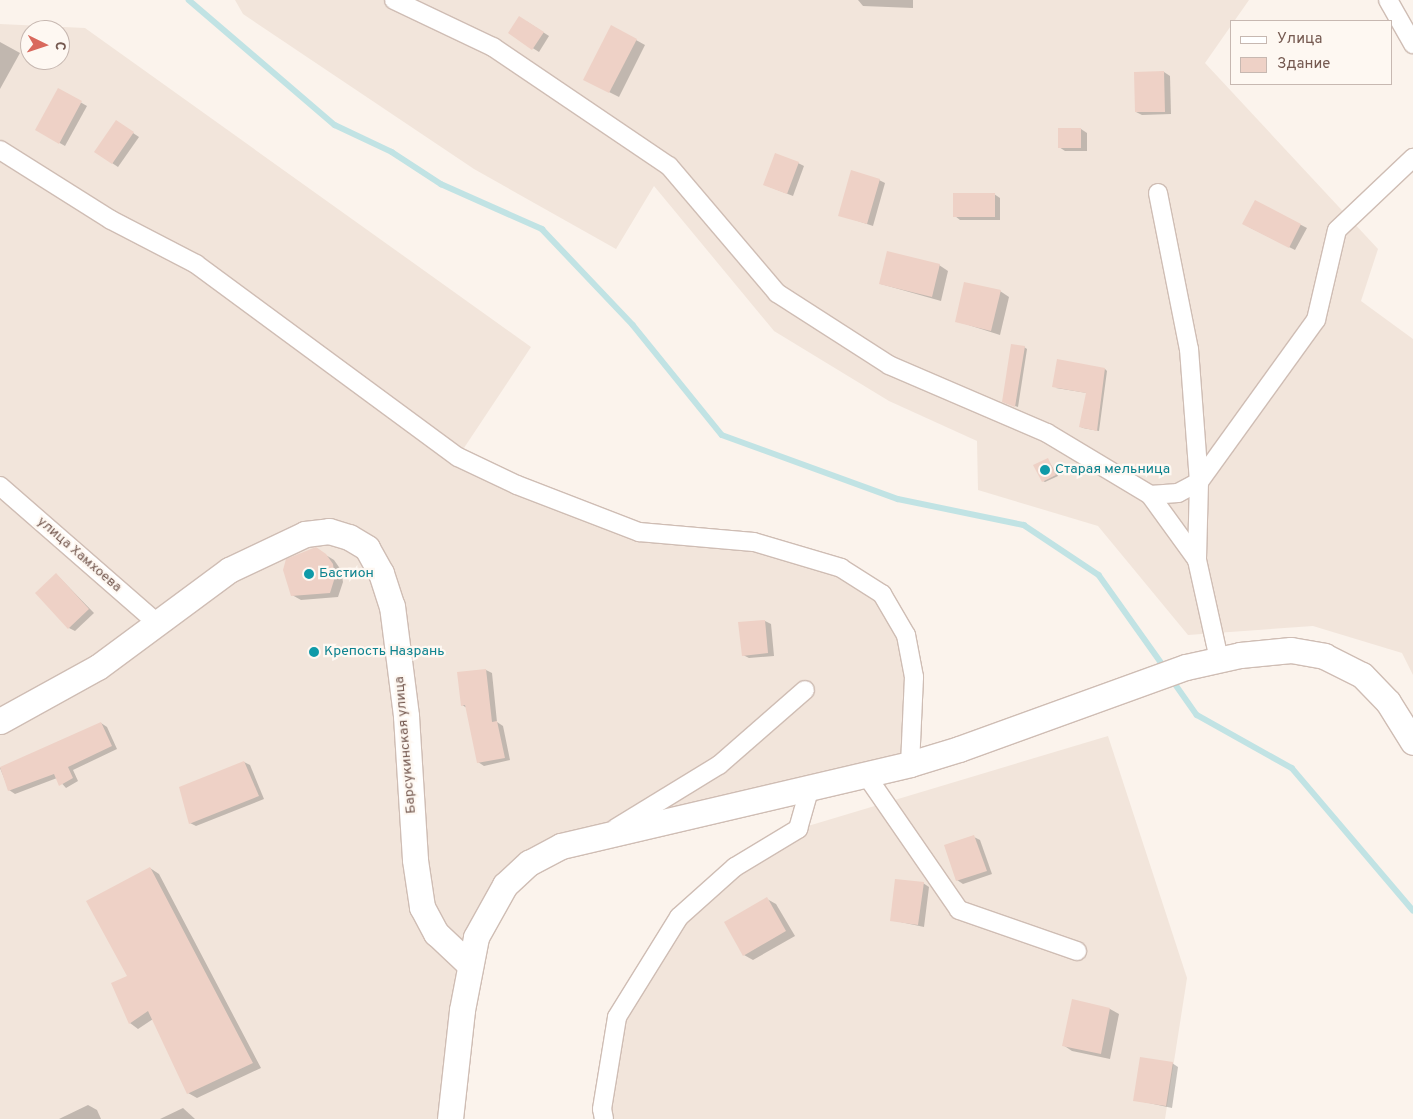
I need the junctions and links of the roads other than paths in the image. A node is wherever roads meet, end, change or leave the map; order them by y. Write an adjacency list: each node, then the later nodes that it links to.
1 (394, 0): 9 (street)
2 (1388, 0): 3 (street)
3 (1413, 44)
4 (0, 150): 16 (street)
5 (1413, 158): 7 (street)
6 (1158, 193): 7 (street)
7 (1198, 482): 9 (street); 10 (street)
8 (0, 486): 11 (street, улица Хамхоева)
9 (1150, 495): 10 (street)
10 (1198, 560): 12 (street)
11 (158, 624): 14 (street, Барсукинская улица); 21 (street, Барсукинская улица)
12 (1219, 658): 15 (street); 16 (street)
13 (805, 690): 19 (street)
14 (0, 721)
15 (1413, 742)
16 (910, 764): 17 (street)
17 (866, 775): 18 (street); 20 (street)
18 (810, 787): 19 (street); 23 (street)
19 (607, 833): 21 (street)
20 (1077, 951)
21 (470, 965): 22 (street)
22 (450, 1119)
23 (604, 1119)

